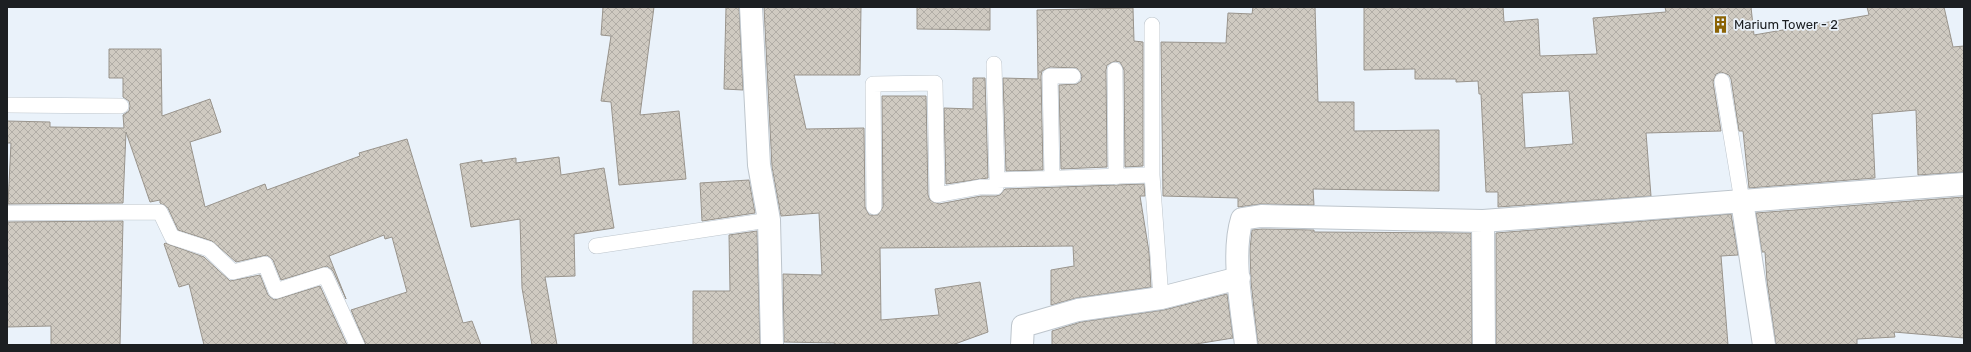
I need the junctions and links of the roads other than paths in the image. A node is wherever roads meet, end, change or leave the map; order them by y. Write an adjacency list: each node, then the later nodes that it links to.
1 (752, 7): 17 (street)
2 (1152, 26): 9 (lane)
3 (994, 64): 12 (lane)
4 (1115, 70): 11 (lane)
5 (1073, 76): 10 (lane)
6 (1722, 81): 14 (lane)
7 (7, 105): 8 (lane)
8 (121, 106)
9 (1152, 175): 11 (lane); 21 (lane)
10 (1052, 177): 11 (lane); 12 (lane)
11 (1116, 177)
12 (997, 180): 15 (lane)
13 (1964, 184): 14 (street)
14 (1742, 201): 18 (street); 27 (street)
15 (874, 206)
16 (7, 213): 22 (lane)
17 (769, 220): 19 (lane); 23 (street)
18 (1483, 221): 20 (street); 26 (street)
19 (596, 246)
20 (1239, 278): 21 (street); 25 (street)
21 (1161, 298): 24 (street)
22 (357, 345)
23 (772, 345)
24 (1022, 345)
25 (1246, 345)
26 (1484, 345)
27 (1764, 345)

